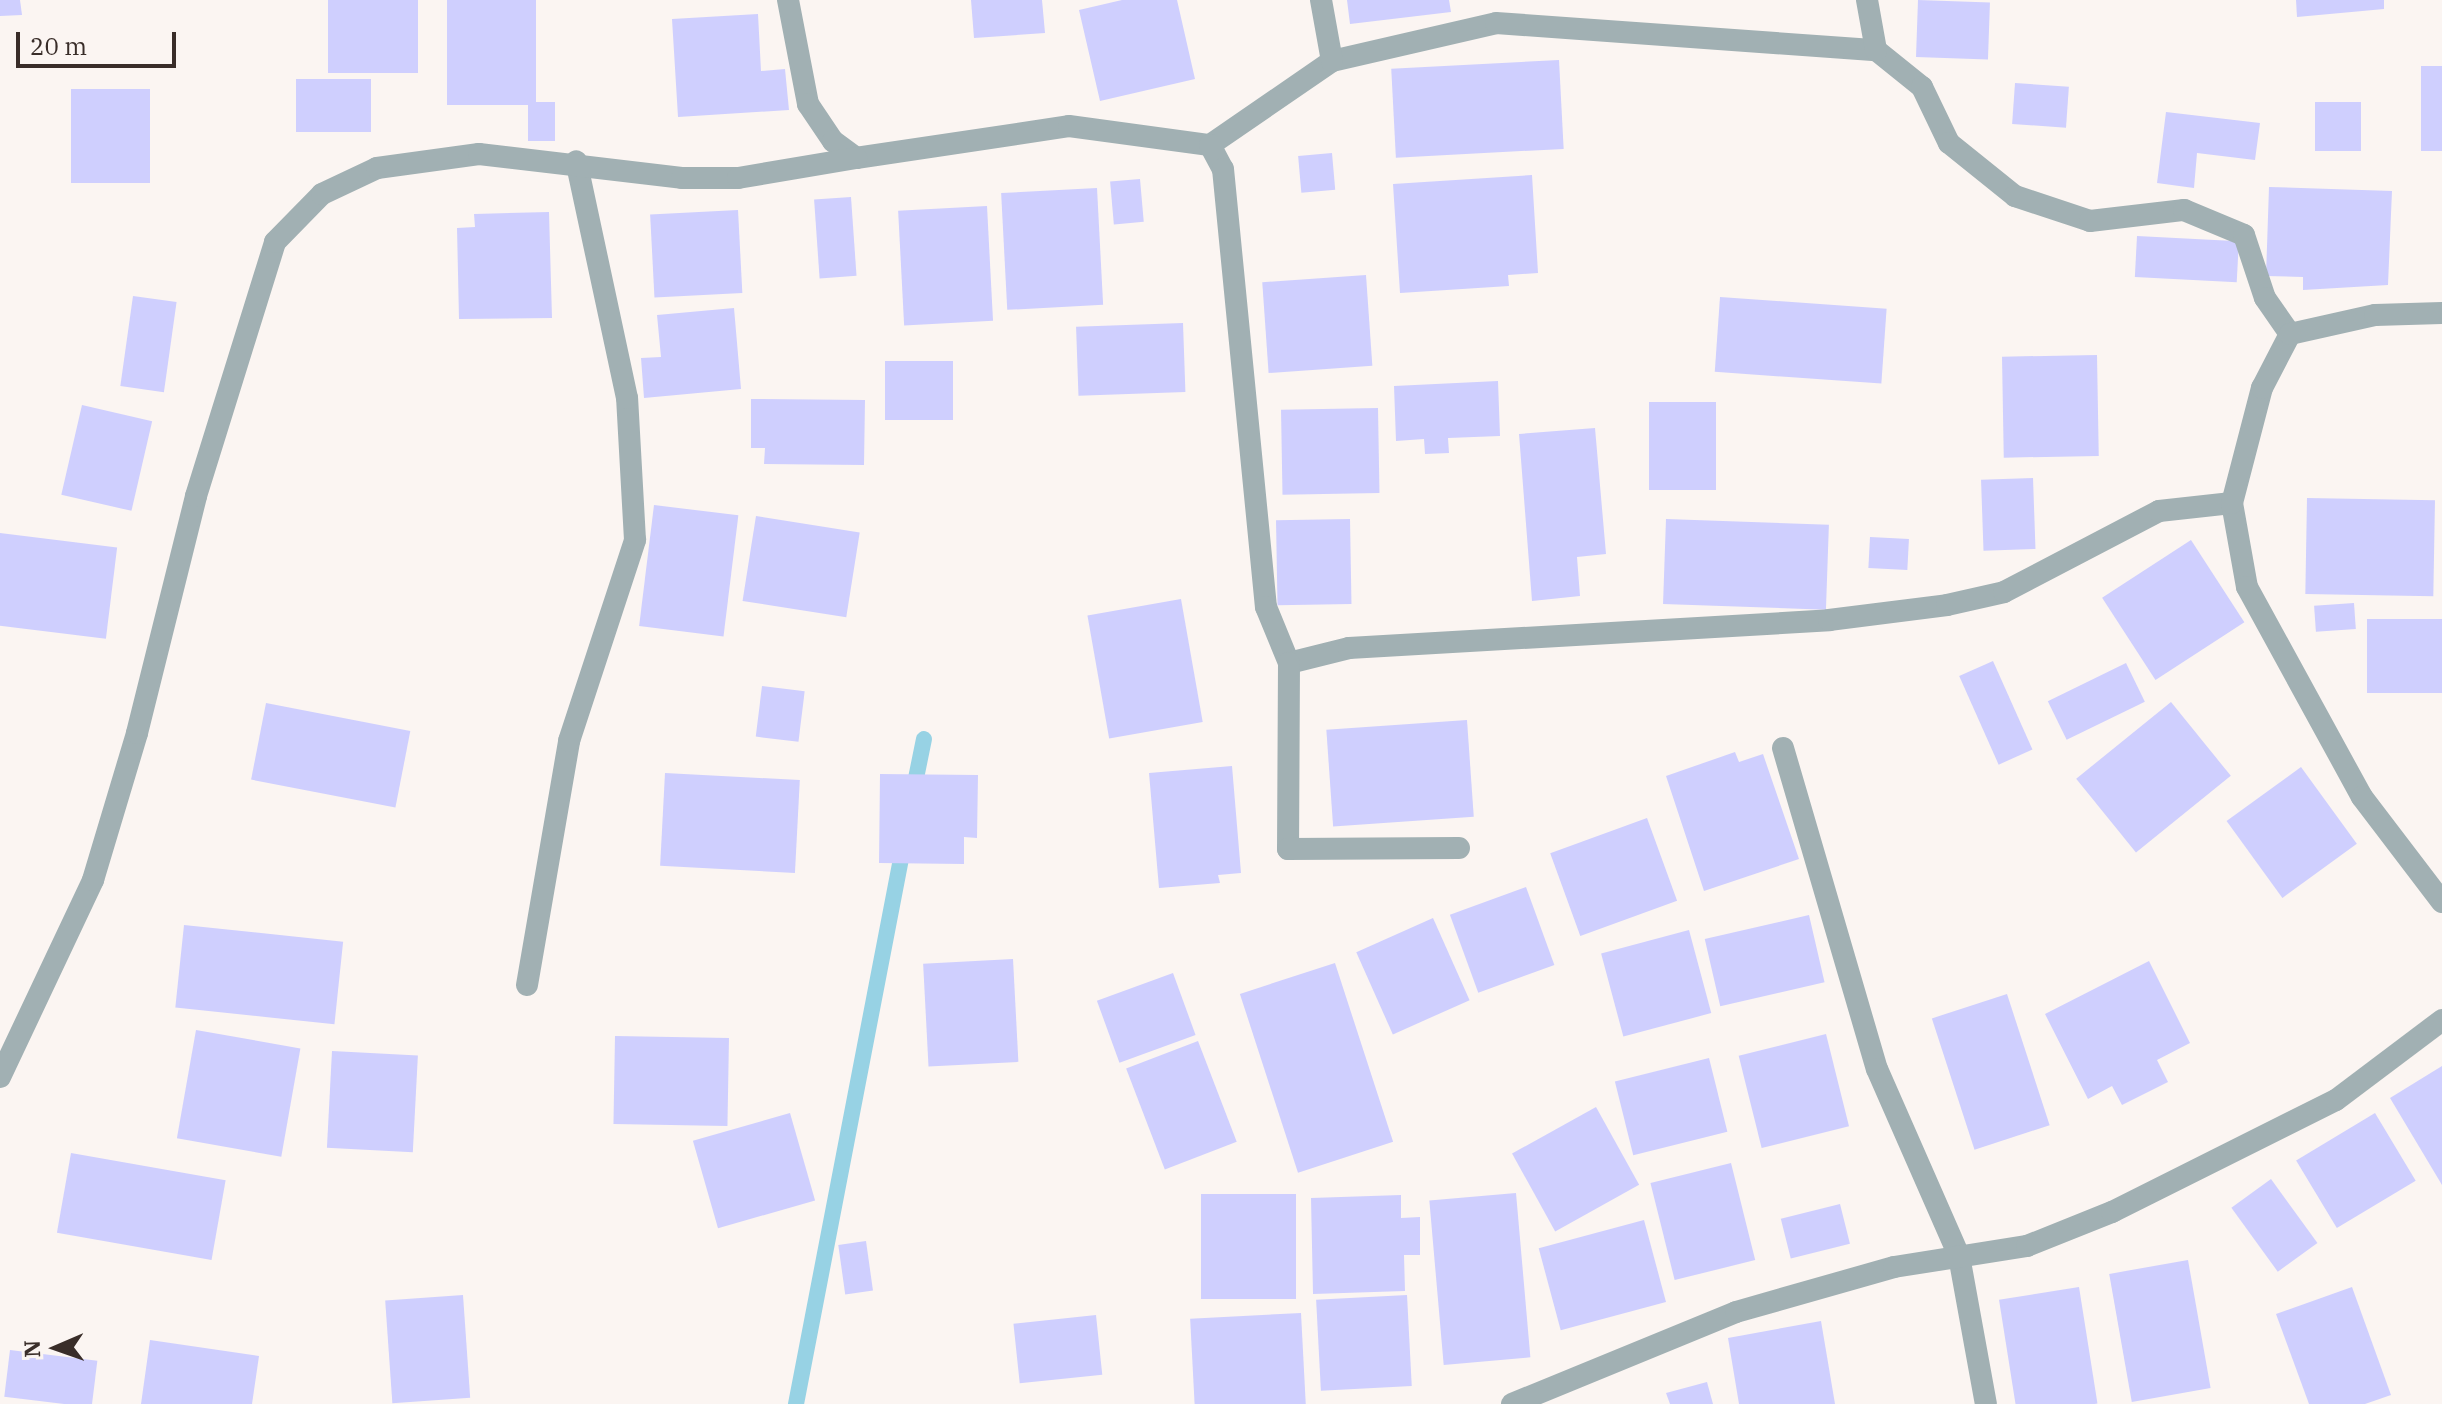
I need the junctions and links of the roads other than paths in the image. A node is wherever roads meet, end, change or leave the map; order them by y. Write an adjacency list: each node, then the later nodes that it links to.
1 (788, 0): 7 (street)
2 (1321, 0): 5 (street)
3 (1867, 0): 4 (street)
4 (1876, 50): 5 (street); 10 (street)
5 (1332, 61): 6 (street)
6 (1210, 145): 7 (street); 12 (street)
7 (856, 158): 8 (street)
8 (576, 161): 16 (street); 18 (street)
9 (2442, 313): 10 (street)
10 (2290, 334): 11 (street)
11 (2232, 503): 12 (street); 15 (street)
12 (1289, 663): 14 (street)
13 (1783, 748): 19 (street)
14 (1459, 848)
15 (2442, 902)
16 (527, 985)
17 (2442, 1020): 19 (street)
18 (0, 1077)
19 (1959, 1256): 20 (street); 21 (street)
20 (1512, 1404)
21 (1986, 1404)

